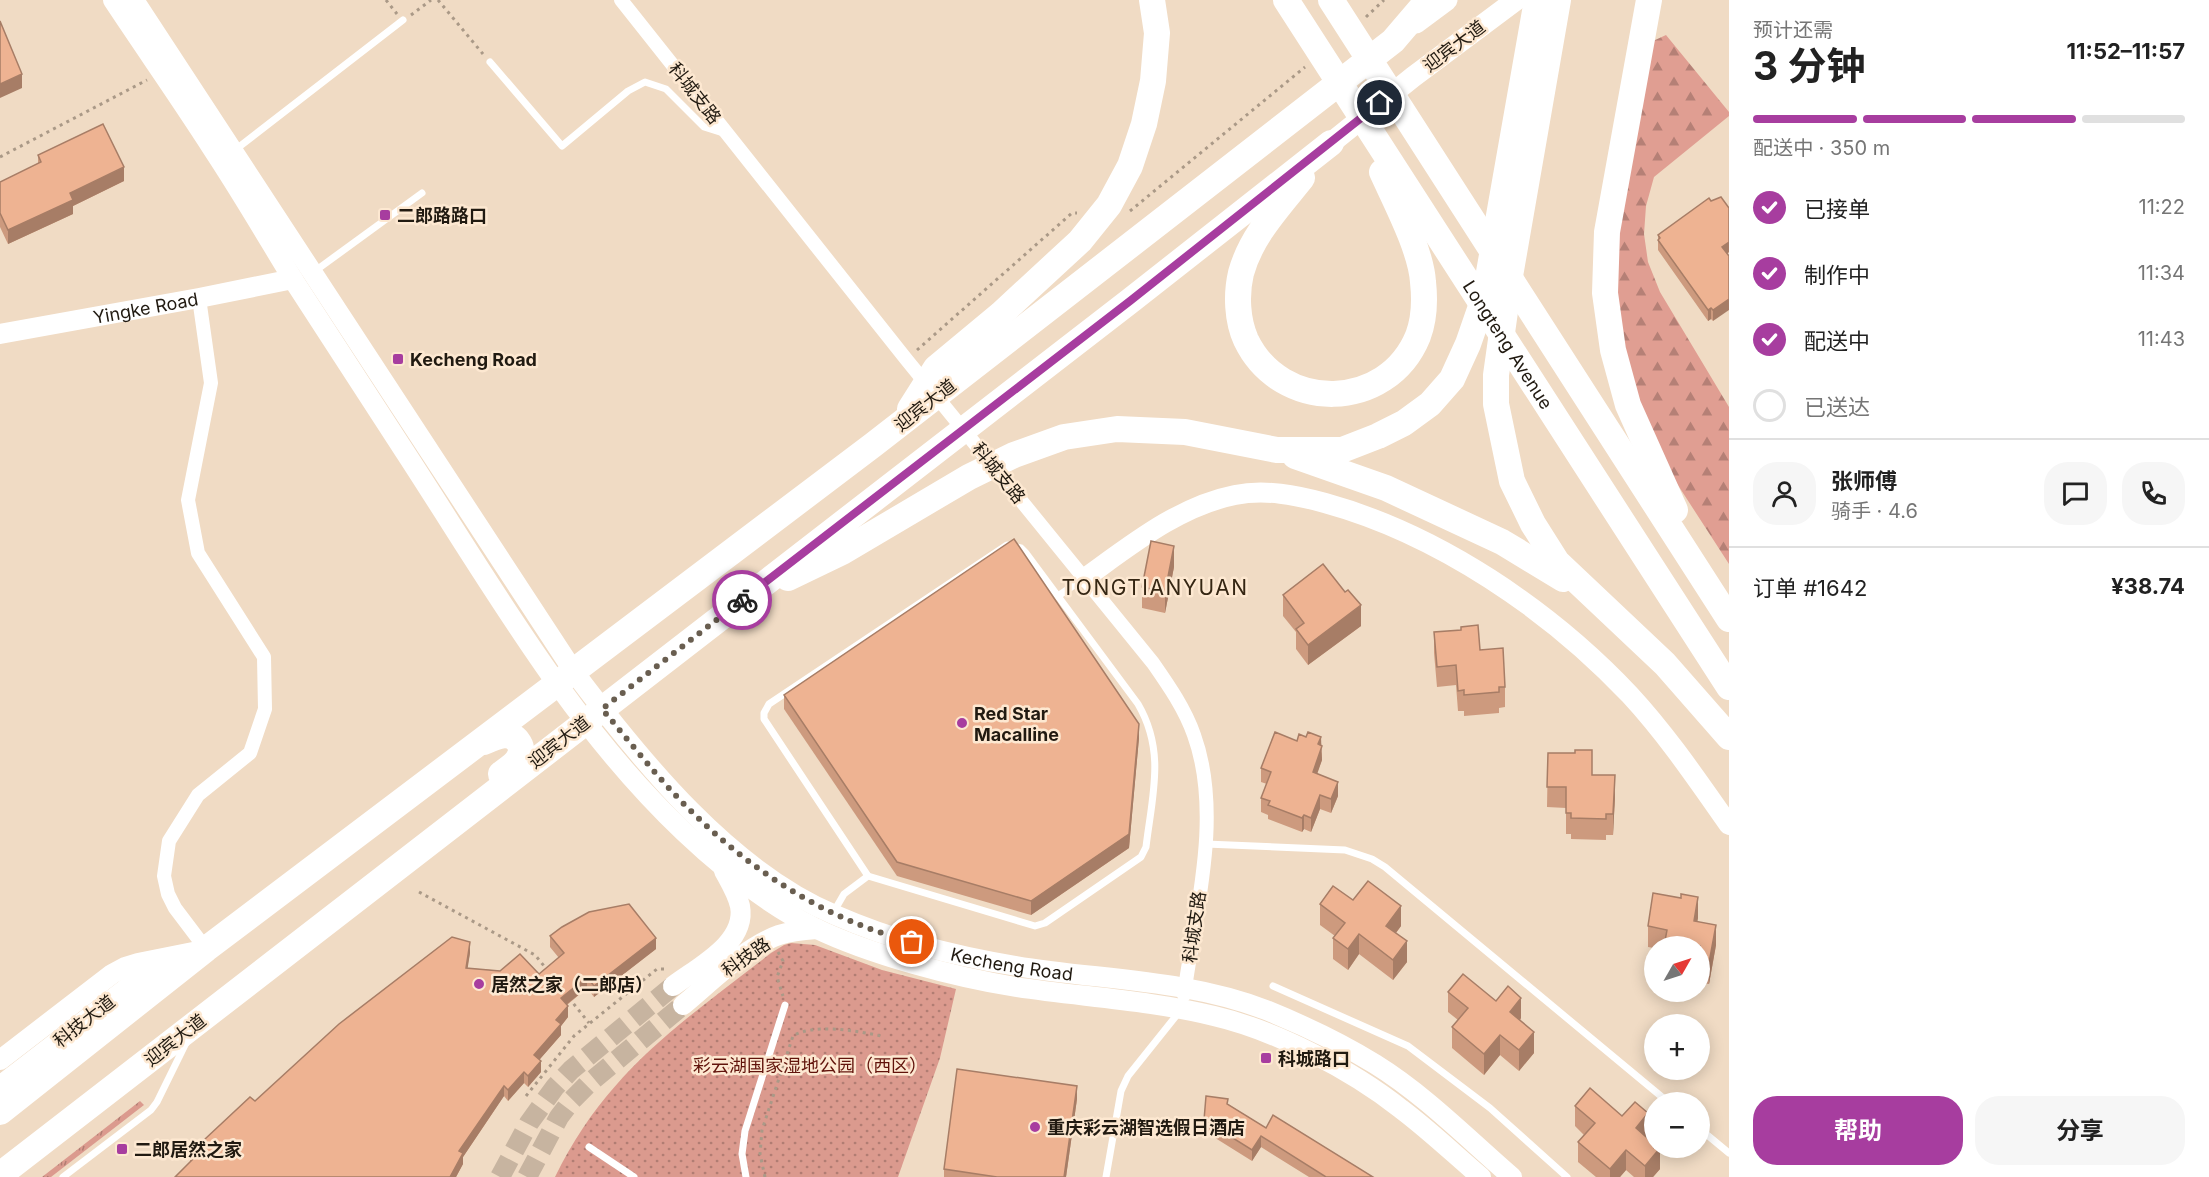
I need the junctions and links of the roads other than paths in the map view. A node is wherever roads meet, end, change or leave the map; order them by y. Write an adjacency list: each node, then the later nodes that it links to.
1 (114, 0): 22 (main road, Kecheng Road)
2 (134, 0): 18 (main road, Kecheng Road)
3 (621, 0): 16 (street, 科城支路)
4 (1152, 0): 25 (highway)
5 (1286, 0): 19 (highway, Longteng Avenue)
6 (1428, 0): 14 (highway)
7 (1447, 0): 14 (main road, 迎宾大道)
8 (1516, 0): 17 (main road, 迎宾大道)
9 (1537, 0): 26 (highway)
10 (1558, 0): 30 (highway)
11 (1649, 0): 31 (highway)
12 (1340, 4): 31 (highway, Longteng Avenue)
13 (403, 20): 18 (lane)
14 (1393, 41): 25 (highway, 迎宾大道)
15 (490, 62): 16 (lane)
16 (728, 135): 27 (street, 科城支路)
17 (1331, 143): 19 (highway); 29 (highway, 迎宾大道)
18 (233, 151): 21 (main road, Kecheng Road)
19 (1396, 185): 33 (highway, Longteng Avenue)
20 (422, 193): 21 (lane)
21 (313, 273): 32 (main road, Kecheng Road)
22 (293, 279): 23 (main road, Yingke Road); 32 (main road, Kecheng Road)
23 (199, 298): 24 (main road, Yingke Road); 44 (street)
24 (0, 334)
25 (900, 425): 32 (highway, 迎宾大道)
26 (1277, 450): 29 (highway); 30 (highway)
27 (1085, 578): 28 (lane); 37 (main road); 38 (street, 科城支路)
28 (1058, 596): 41 (lane); 41 (lane)
29 (742, 600): 34 (highway, 迎宾大道)
30 (1606, 608): 35 (highway)
31 (1728, 617)
32 (566, 678): 34 (main road, Kecheng Road); 36 (highway, 迎宾大道)
33 (1729, 687)
34 (593, 716): 39 (highway, 迎宾大道); 40 (main road, Kecheng Road); 42 (main road, Kecheng Road)
35 (1729, 737)
36 (480, 743): 39 (highway); 44 (highway, 迎宾大道)
37 (1729, 825)
38 (1206, 844): 48 (street, 科城支路); 55 (lane)
39 (403, 862): 52 (highway, 迎宾大道)
40 (722, 866): 43 (main road, Kecheng Road); 46 (main road)
41 (868, 876): 42 (lane)
42 (833, 915): 48 (main road, Kecheng Road)
43 (817, 929): 49 (main road, 科技路); 51 (main road, Kecheng Road)
44 (206, 949): 45 (main road, 科技大道); 56 (highway, 迎宾大道)
45 (167, 957): 53 (main road, 科技大道); 54 (main road, 科技大道)
46 (673, 977)
47 (1273, 986): 67 (lane)
48 (1185, 987): 51 (street, 科城支路); 66 (main road, Kecheng Road)
49 (683, 1005)
50 (785, 1005): 63 (lane)
51 (1182, 1009): 64 (lane); 65 (main road, Kecheng Road)
52 (195, 1023): 60 (highway, 迎宾大道); 61 (lane)
53 (0, 1060)
54 (0, 1086)
55 (1656, 1092)
56 (0, 1112)
57 (1710, 1137): 59 (lane)
58 (589, 1147): 62 (lane)
59 (1729, 1153)
60 (0, 1175)
61 (63, 1177)
62 (634, 1177)
63 (746, 1177)
64 (1106, 1177)
65 (1481, 1177)
66 (1512, 1177)
67 (1567, 1177)

